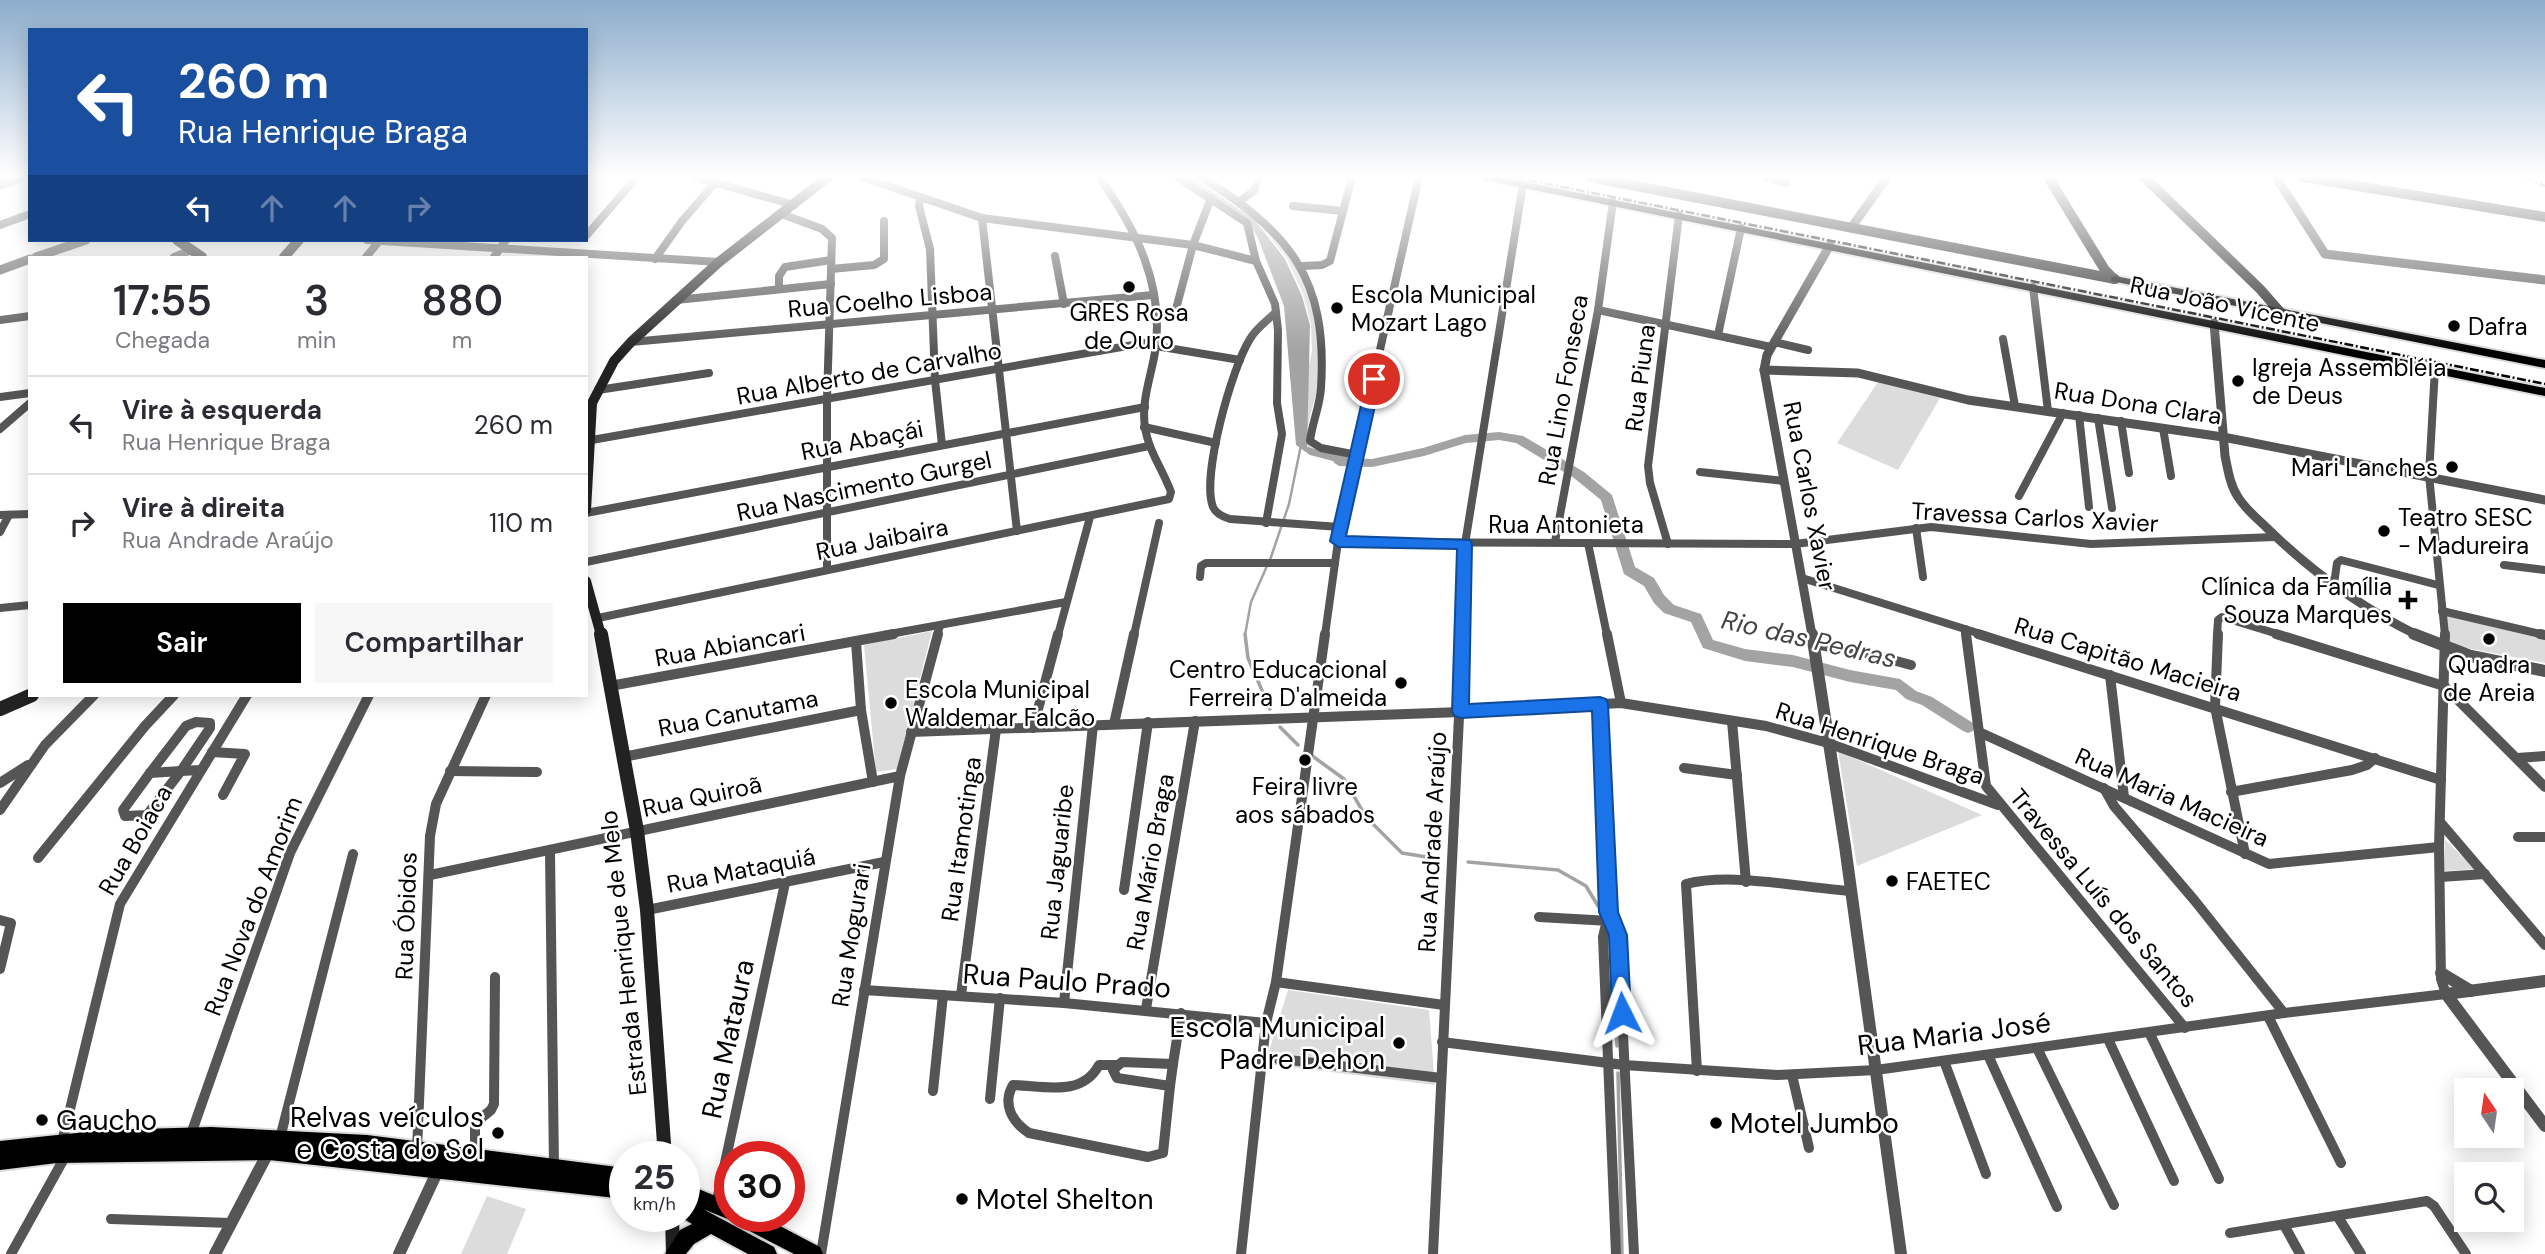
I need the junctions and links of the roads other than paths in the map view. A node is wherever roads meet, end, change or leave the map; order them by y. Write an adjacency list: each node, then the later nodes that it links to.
1 (671, 236): 41 (street)
2 (754, 236): 44 (main road)
3 (830, 236): 45 (street)
4 (885, 236): 45 (street)
5 (927, 236): 64 (street)
6 (984, 236): 60 (street)
7 (1113, 236): 23 (street)
8 (1137, 236): 23 (street)
9 (1196, 236): 30 (street)
10 (1250, 236): 43 (street)
11 (1278, 236): 46 (street)
12 (1336, 236): 46 (street)
13 (1406, 236): 105 (street)
14 (1515, 236): 132 (street, Rua Andrade Araújo)
15 (1608, 236): 59 (street, Rua Lino Fonseca)
16 (1677, 236): 66 (street, Rua Piuna)
17 (1739, 236): 69 (street)
18 (1780, 236): 31 (main road, Rua João Vicente)
19 (1893, 236): 48 (main road)
20 (2080, 236): 48 (main road)
21 (2205, 236): 62 (main road)
22 (2313, 236): 50 (street)
23 (1139, 239): 30 (street); 54 (street)
24 (80, 242): 35 (street)
25 (297, 242): 37 (main road)
26 (378, 242): 38 (street)
27 (406, 242): 33 (street)
28 (504, 242): 33 (street)
29 (185, 244): 36 (main road)
30 (1193, 245): 43 (street); 57 (street)
31 (1830, 245): 52 (main road, Rua João Vicente); 73 (street)
32 (577, 247): 34 (street)
33 (499, 249): 34 (street); 39 (street)
34 (569, 255): 41 (street)
35 (39, 256)
36 (201, 256)
37 (285, 256)
38 (367, 256)
39 (495, 256)
40 (1055, 256): 56 (street)
41 (655, 259): 44 (street)
42 (28, 260): 47 (street)
43 (1256, 261): 61 (street)
44 (719, 262): 55 (main road)
45 (831, 265): 51 (street); 53 (street)
46 (1303, 266): 105 (street)
47 (0, 270)
48 (2100, 273): 49 (main road)
49 (2115, 279): 62 (main road)
50 (2545, 280)
51 (831, 284): 53 (street); 68 (street)
52 (2033, 287): 67 (main road, Rua João Vicente); 91 (street)
53 (779, 288): 55 (street)
54 (1153, 295): 56 (street, Rua Coelho Lisboa); 72 (street)
55 (676, 300): 71 (main road)
56 (1064, 304): 60 (street, Rua Coelho Lisboa)
57 (1176, 309)
58 (28, 310): 65 (street)
59 (1598, 310): 66 (street); 130 (street, Rua Lino Fonseca)
60 (992, 311): 64 (street, Rua Coelho Lisboa); 78 (street)
61 (1276, 312): 75 (street); 123 (street)
62 (2281, 313): 76 (main road)
63 (28, 316): 65 (street)
64 (934, 316): 68 (street, Rua Coelho Lisboa); 81 (street)
65 (2, 319)
66 (1667, 323): 69 (street); 133 (street, Rua Piuna)
67 (2214, 323): 77 (main road, Rua João Vicente); 100 (street)
68 (829, 324): 71 (street, Rua Coelho Lisboa); 86 (street)
69 (1718, 335): 73 (street)
70 (2003, 339): 89 (street)
71 (631, 342): 82 (main road)
72 (1156, 343): 75 (street, Rua Alberto de Carvalho); 78 (street, Rua Alberto de Carvalho); 90 (street)
73 (1773, 345): 74 (street); 79 (street)
74 (1808, 351)
75 (1240, 360): 102 (street)
76 (2545, 363)
77 (2435, 368): 84 (main road, Rua João Vicente); 110 (street)
78 (998, 370): 81 (street, Rua Alberto de Carvalho); 99 (street)
79 (1764, 370): 89 (street, Rua Dona Clara); 112 (street, Rua Carlos Xavier)
80 (709, 373): 82 (street)
81 (935, 380): 86 (street, Rua Alberto de Carvalho); 103 (street)
82 (597, 390): 87 (main road)
83 (28, 393): 85 (street)
84 (2545, 393)
85 (0, 397)
86 (827, 399): 101 (street, Rua Alberto de Carvalho); 106 (street)
87 (589, 402): 101 (main road)
88 (28, 405): 98 (street)
89 (2015, 406): 91 (street, Rua Dona Clara)
90 (1145, 407): 96 (street); 99 (street, Rua Abaçái)
91 (2048, 411): 92 (street, Rua Dona Clara)
92 (2063, 413): 93 (street, Rua Dona Clara); 113 (street)
93 (2079, 415): 94 (street, Rua Dona Clara); 115 (street)
94 (2098, 418): 95 (street, Rua Dona Clara); 116 (street)
95 (2121, 421): 97 (street, Rua Dona Clara); 108 (street)
96 (1144, 427): 102 (street); 104 (street)
97 (2163, 428): 100 (street, Rua Dona Clara); 111 (street)
98 (0, 429)
99 (1007, 433): 103 (street, Rua Abaçái); 109 (street)
100 (2223, 437): 110 (street, Rua Dona Clara); 128 (street)
101 (588, 441)
102 (1216, 443): 123 (street)
103 (942, 445): 106 (street, Rua Abaçái)
104 (1149, 446): 109 (street, Rua Nascimento Gurgel); 121 (street, Rua Jaibaira)
105 (1356, 459): 124 (street)
106 (829, 466): 117 (street, Rua Abaçái); 118 (street)
107 (1700, 472): 112 (street)
108 (2129, 473)
109 (1010, 475): 118 (street, Rua Nascimento Gurgel); 126 (street)
110 (2429, 475): 114 (street, Rua Dona Clara); 144 (street)
111 (2171, 476)
112 (1784, 481): 134 (street, Rua Carlos Xavier)
113 (2019, 496)
114 (2545, 500)
115 (2089, 507)
116 (2112, 508)
117 (588, 511)
118 (829, 513): 135 (street, Rua Nascimento Gurgel); 138 (street)
119 (28, 514): 120 (street)
120 (5, 515): 127 (street)
121 (1090, 517): 126 (street, Rua Jaibaira); 146 (street)
122 (1158, 523): 178 (street)
123 (1269, 523): 124 (street)
124 (1340, 527): 129 (street)
125 (1916, 528): 128 (street, Travessa Carlos Xavier); 134 (street, Travessa Carlos Xavier); 140 (street)
126 (1017, 531): 138 (street, Rua Jaibaira)
127 (0, 532)
128 (2275, 537): 143 (street)
129 (1338, 541): 132 (street, Rua Antonieta); 136 (street)
130 (1555, 542): 131 (street, Rua Antonieta); 132 (street, Rua Antonieta)
131 (1588, 542): 133 (street, Rua Antonieta); 168 (street)
132 (1465, 544): 173 (street, Rua Andrade Araújo)
133 (1668, 544): 134 (street, Rua Antonieta)
134 (1795, 544): 142 (street, Rua Carlos Xavier)
135 (588, 562)
136 (1335, 564): 141 (street); 174 (street)
137 (2504, 565): 139 (street)
138 (827, 569): 150 (street, Rua Jaibaira)
139 (2545, 570)
140 (1923, 577)
141 (1200, 578)
142 (1802, 578): 152 (street, Rua Capitão Macieira); 155 (street, Rua Carlos Xavier)
143 (2334, 584): 144 (street); 156 (street)
144 (2438, 585): 149 (street)
145 (588, 589): 150 (main road, Estrada Henrique de Melo)
146 (1066, 602): 151 (street, Rua Abiancari); 180 (street)
147 (28, 605): 148 (street)
148 (0, 608)
149 (2442, 611): 153 (street); 156 (street)
150 (594, 613): 160 (main road, Estrada Henrique de Melo)
151 (940, 626): 154 (street, Rua Abiancari); 182 (street, Rua Mogurari)
152 (1965, 629): 159 (street, Rua Capitão Macieira); 183 (street, Travessa Luís dos Santos)
153 (2545, 635)
154 (856, 642): 160 (street, Rua Abiancari); 172 (street)
155 (1813, 644): 157 (street); 184 (street, Rua Carlos Xavier)
156 (2446, 648): 158 (street); 161 (street)
157 (1911, 665)
158 (2545, 671)
159 (2110, 675): 170 (street, Rua Capitão Macieira); 206 (street)
160 (610, 686): 187 (main road, Estrada Henrique de Melo)
161 (2444, 686): 170 (street); 189 (street); 199 (street)
162 (28, 697): 171 (main road)
163 (92, 697): 190 (street)
164 (172, 697): 217 (street)
165 (246, 697): 185 (street, Rua Boiaca)
166 (368, 697): 269 (street, Rua Nova do Amorim)
167 (485, 697): 194 (street, Rua Óbidos)
168 (1621, 703): 169 (street, Rua Henrique Braga); 176 (street, Rua Henrique Braga)
169 (1600, 704): 173 (street, Rua Henrique Braga); 228 (street)
170 (2215, 707): 188 (street, Rua Capitão Macieira); 204 (street)
171 (0, 709)
172 (861, 710): 187 (street, Rua Canutama); 200 (street)
173 (1461, 712): 174 (street, Rua Henrique Braga); 243 (street, Rua Andrade Araújo)
174 (1313, 717): 175 (street, Rua Henrique Braga); 235 (street)
175 (1195, 721): 177 (street, Rua Henrique Braga); 244 (street, Rua Mário Braga)
176 (1732, 721): 184 (street, Rua Henrique Braga); 197 (street)
177 (1147, 722): 178 (street, Rua Henrique Braga); 224 (street)
178 (1114, 724): 179 (street, Rua Henrique Braga)
179 (1093, 725): 180 (street, Rua Henrique Braga); 242 (street, Rua Jaguaribe)
180 (1032, 728): 181 (street, Rua Henrique Braga)
181 (996, 729): 182 (street, Rua Henrique Braga); 240 (street, Rua Itamotinga)
182 (911, 732): 198 (street, Rua Mogurari)
183 (1979, 732): 203 (street, Rua Maria Macieira); 207 (street, Travessa Luís dos Santos)
184 (1828, 743): 207 (street, Rua Henrique Braga); 225 (street, Rua Carlos Xavier)
185 (212, 752): 193 (street, Rua Boiaca); 205 (street)
186 (2545, 756): 189 (street)
187 (623, 757): 210 (main road, Estrada Henrique de Melo)
188 (2375, 758): 199 (street, Rua Capitão Macieira); 204 (street)
189 (2517, 758): 202 (street)
190 (31, 764): 201 (street); 208 (street)
191 (1684, 768): 197 (street)
192 (181, 770): 193 (street); 196 (street); 196 (street); 196 (street)
193 (201, 770): 273 (street, Rua Boiaca)
194 (450, 771): 195 (street); 220 (street, Rua Óbidos)
195 (537, 772)
196 (150, 773)
197 (1737, 775): 222 (street)
198 (900, 776): 200 (street, Rua Quiroã); 218 (street, Rua Mogurari)
199 (2441, 780): 209 (street)
200 (873, 782): 210 (street, Rua Quiroã)
201 (0, 783)
202 (2545, 787)
203 (2104, 788): 206 (street, Rua Maria Macieira); 246 (street)
204 (2231, 792): 216 (street)
205 (223, 795)
206 (2123, 797): 216 (street, Rua Maria Macieira)
207 (1998, 804): 249 (street, Travessa Luís dos Santos)
208 (0, 810)
209 (2440, 822): 213 (street); 219 (street)
210 (637, 831): 214 (street, Rua Quiroã); 226 (main road, Estrada Henrique de Melo)
211 (2518, 837): 212 (street)
212 (2545, 837)
213 (2439, 847): 216 (street, Rua Maria Macieira); 221 (street)
214 (550, 852): 220 (street, Rua Quiroã); 280 (street)
215 (353, 854): 272 (street)
216 (2245, 854)
217 (38, 858)
218 (884, 862): 223 (street, Rua Mataquiá); 236 (street, Rua Mogurari)
219 (2485, 874): 221 (street); 230 (street)
220 (430, 875): 276 (street, Rua Óbidos)
221 (2440, 877): 232 (street)
222 (1746, 882): 225 (street); 262 (street)
223 (785, 883): 226 (street, Rua Mataquiá); 271 (street, Rua Mataura)
224 (1124, 890)
225 (1851, 891): 261 (street, Rua Carlos Xavier)
226 (647, 910): 270 (main road, Estrada Henrique de Melo)
227 (1539, 917): 228 (street)
228 (1609, 918): 258 (street); 260 (street)
229 (0, 920): 231 (street)
230 (2545, 945)
231 (0, 969)
232 (2441, 973): 237 (street); 238 (street)
233 (495, 977): 277 (street)
234 (2545, 981): 237 (street, Rua Maria José)
235 (1276, 982): 243 (street); 248 (street)
236 (864, 990): 239 (street, Rua Paulo Prado); 304 (street, Rua Mogurari)
237 (2471, 991): 238 (street, Rua Maria José)
238 (2446, 994): 246 (street, Rua Maria José); 268 (street)
239 (943, 995): 240 (street, Rua Paulo Prado); 266 (street)
240 (961, 995): 241 (street, Rua Paulo Prado)
241 (1000, 998): 242 (street, Rua Paulo Prado); 267 (street)
242 (1064, 1003): 244 (street, Rua Paulo Prado)
243 (1444, 1005): 252 (street, Rua Andrade Araújo)
244 (1146, 1009): 245 (street, Rua Paulo Prado)
245 (1181, 1013): 248 (street, Rua Paulo Prado); 257 (street)
246 (2284, 1013): 247 (street, Rua Maria José)
247 (2268, 1016): 249 (street, Rua Maria José); 279 (street)
248 (1266, 1023): 255 (street)
249 (2185, 1028): 250 (street, Rua Maria José)
250 (2150, 1034): 251 (street, Rua Maria José); 284 (street)
251 (2108, 1039): 253 (street, Rua Maria José); 285 (street)
252 (1442, 1042): 258 (street, Rua Maria José); 264 (street, Rua Andrade Araújo)
253 (2036, 1048): 254 (street, Rua Maria José); 287 (street)
254 (1988, 1055): 256 (street, Rua Maria José); 288 (street)
255 (1263, 1057): 264 (street); 305 (street)
256 (1944, 1061): 261 (street, Rua Maria José); 282 (street)
257 (1173, 1064): 259 (street); 265 (street)
258 (1609, 1064): 260 (street, Rua Maria José); 307 (street)
259 (1116, 1065): 265 (street); 265 (street)
260 (1624, 1065): 262 (street, Rua Maria José); 308 (street)
261 (1876, 1070): 263 (street, Rua Maria José); 309 (street, Rua Carlos Xavier)
262 (1698, 1071): 263 (street, Rua Maria José)
263 (1792, 1075): 274 (street)
264 (1441, 1078): 306 (street, Rua Andrade Araújo)
265 (1170, 1086)
266 (933, 1091)
267 (990, 1099)
268 (2545, 1126)
269 (190, 1138): 272 (main road); 273 (main road)
270 (664, 1141)
271 (733, 1141)
272 (275, 1144): 273 (main road); 276 (main road); 281 (main road); 292 (street)
273 (64, 1148): 275 (main road); 278 (main road); 298 (street, Rua Boiaca)
274 (1809, 1148)
275 (0, 1150)
276 (417, 1151): 277 (main road)
277 (475, 1156): 280 (main road)
278 (0, 1161)
279 (2340, 1163)
280 (554, 1167): 283 (main road)
281 (439, 1168): 286 (main road); 300 (street)
282 (1986, 1174)
283 (609, 1175)
284 (2219, 1179)
285 (2174, 1181)
286 (609, 1188)
287 (2114, 1205)
288 (2057, 1207)
289 (714, 1217): 301 (main road)
290 (2338, 1217): 293 (street); 311 (street); 312 (street)
291 (111, 1219): 292 (street)
292 (231, 1223): 299 (street)
293 (2284, 1225): 297 (street); 310 (street)
294 (673, 1232): 301 (main road)
295 (741, 1232): 302 (main road)
296 (771, 1232): 303 (main road)
297 (2230, 1233)
298 (11, 1254)
299 (215, 1254)
300 (399, 1254)
301 (674, 1254)
302 (767, 1254)
303 (813, 1254)
304 (821, 1254)
305 (1241, 1254)
306 (1433, 1254)
307 (1616, 1254)
308 (1634, 1254)
309 (1901, 1254)
310 (2300, 1254)
311 (2361, 1254)
312 (2466, 1254)

